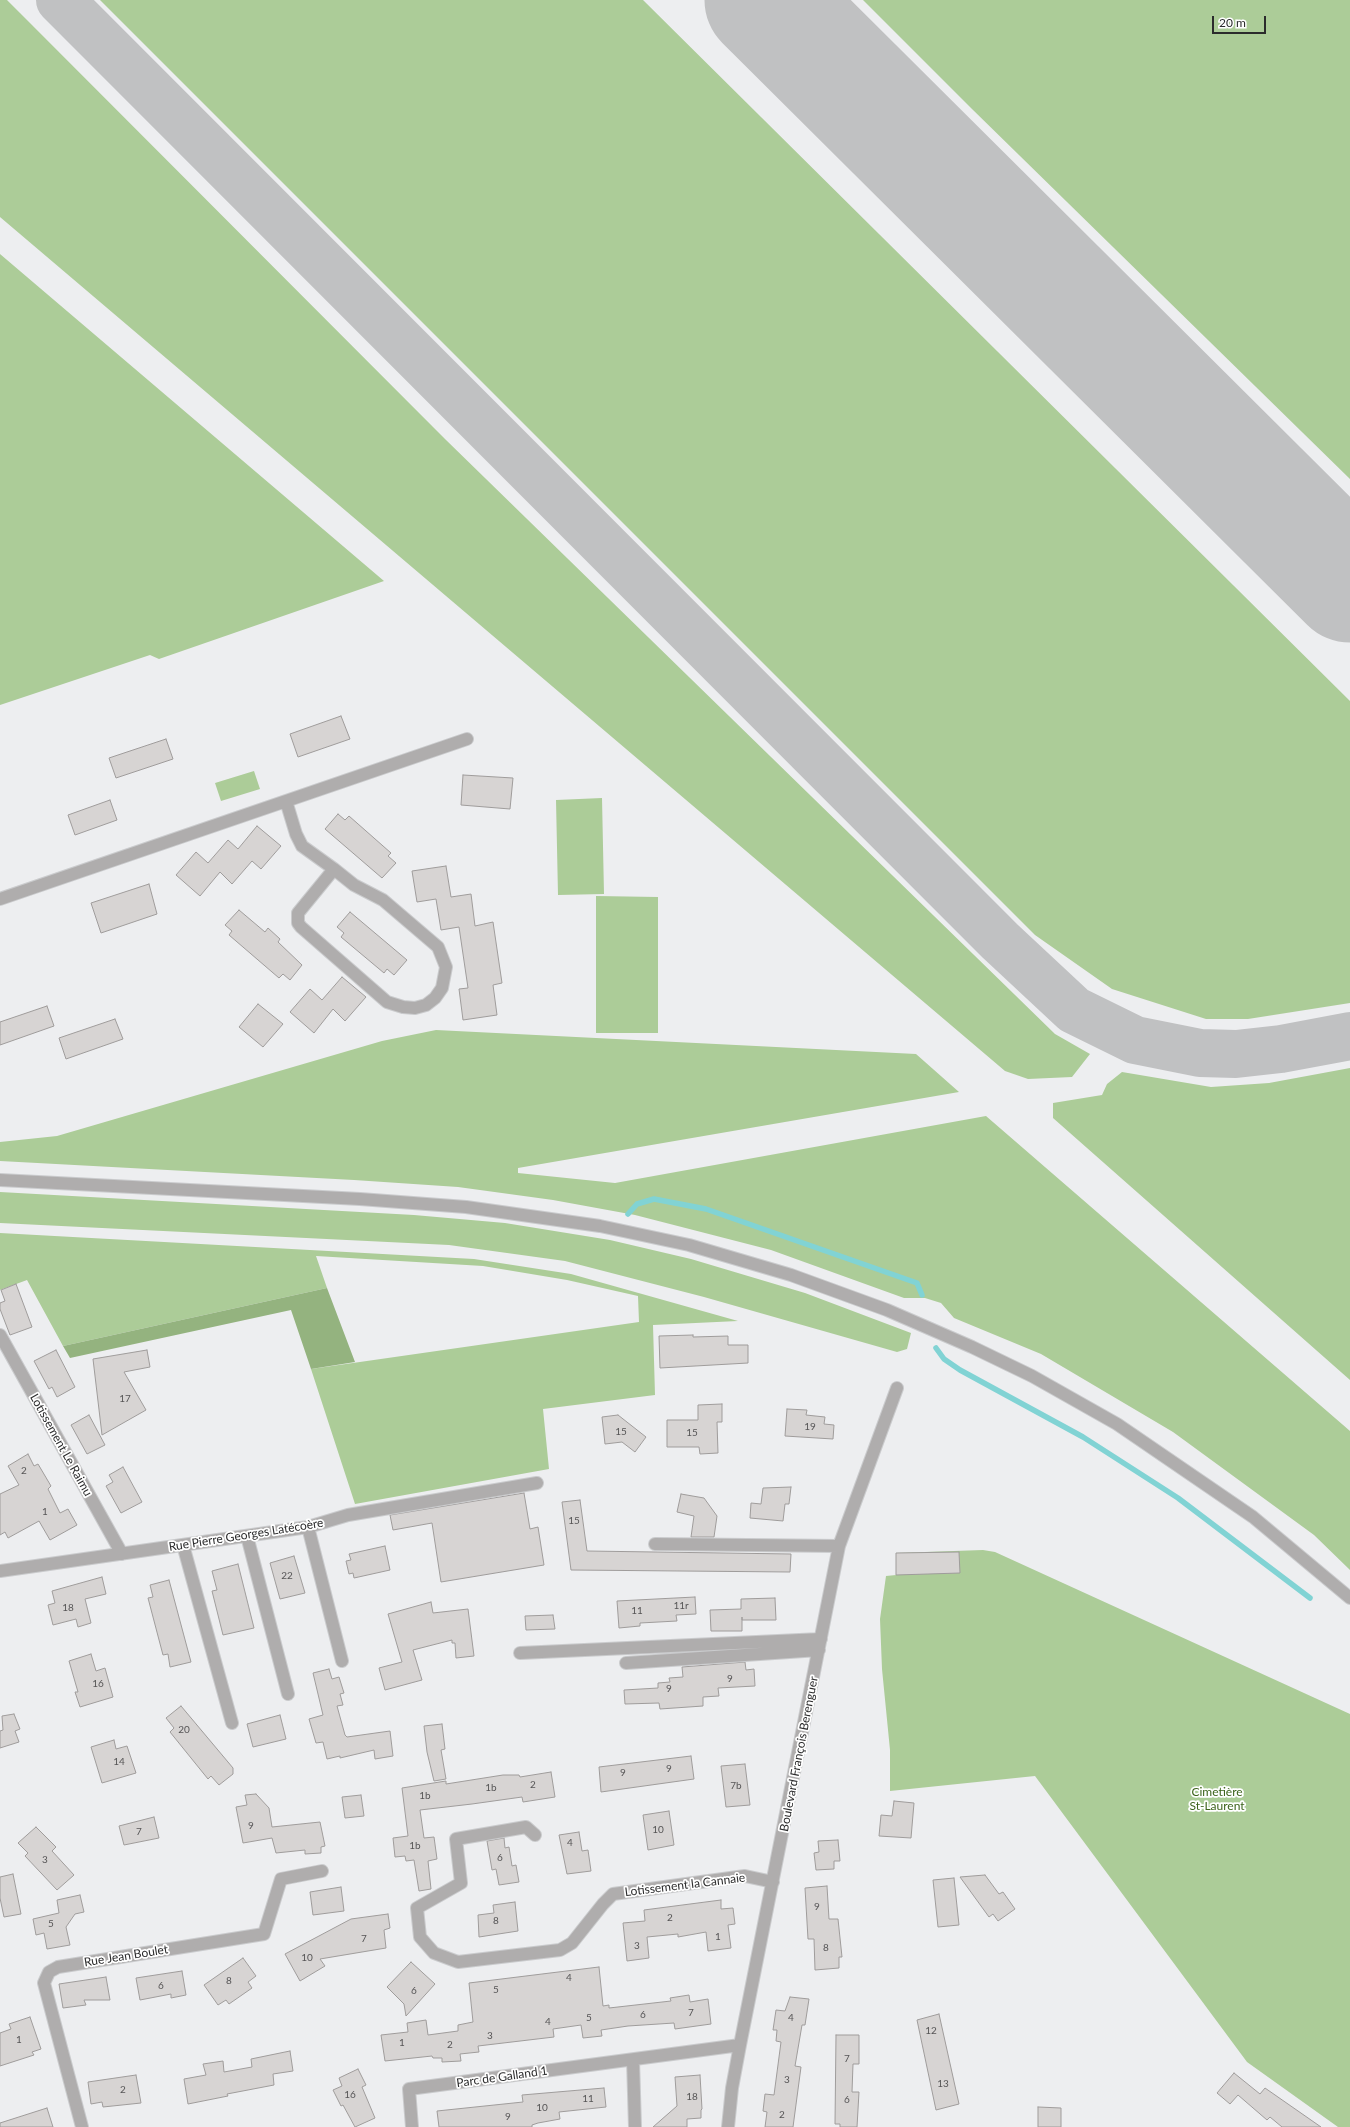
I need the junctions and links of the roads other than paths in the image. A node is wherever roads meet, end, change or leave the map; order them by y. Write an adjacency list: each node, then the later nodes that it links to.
1 (467, 739): 2 (street)
2 (286, 801): 3 (street); 4 (street)
3 (334, 869): 3 (street)
4 (0, 898)
5 (0, 1180): 16 (street)
6 (0, 1335): 14 (street, Lotissement Le Raimu)
7 (897, 1388): 13 (street, Boulevard François Berenguer)
8 (537, 1483): 9 (street, Rue Pierre Georges Latécoère)
9 (308, 1527): 10 (street, Rue Pierre Georges Latécoère); 19 (street)
10 (247, 1536): 12 (street, Rue Pierre Georges Latécoère); 21 (street)
11 (655, 1544): 13 (street)
12 (183, 1545): 14 (street, Rue Pierre Georges Latécoère); 22 (street)
13 (839, 1546): 17 (street, Boulevard François Berenguer)
14 (122, 1554): 15 (street, Rue Pierre Georges Latécoère)
15 (0, 1571)
16 (1350, 1598)
17 (820, 1645): 18 (street); 20 (street); 25 (street, Boulevard François Berenguer)
18 (520, 1653)
19 (342, 1661)
20 (626, 1663)
21 (288, 1694)
22 (232, 1723)
23 (534, 1835): 25 (street, Lotissement la Cannaie)
24 (322, 1871): 28 (street, Rue Jean Boulet)
25 (773, 1882): 26 (street, Boulevard François Berenguer)
26 (740, 2045): 27 (street, Parc de Galland 1); 31 (street, Boulevard François Berenguer)
27 (633, 2060): 29 (street, Parc de Galland 1); 30 (street)
28 (82, 2127)
29 (412, 2127)
30 (635, 2127)
31 (728, 2127)

